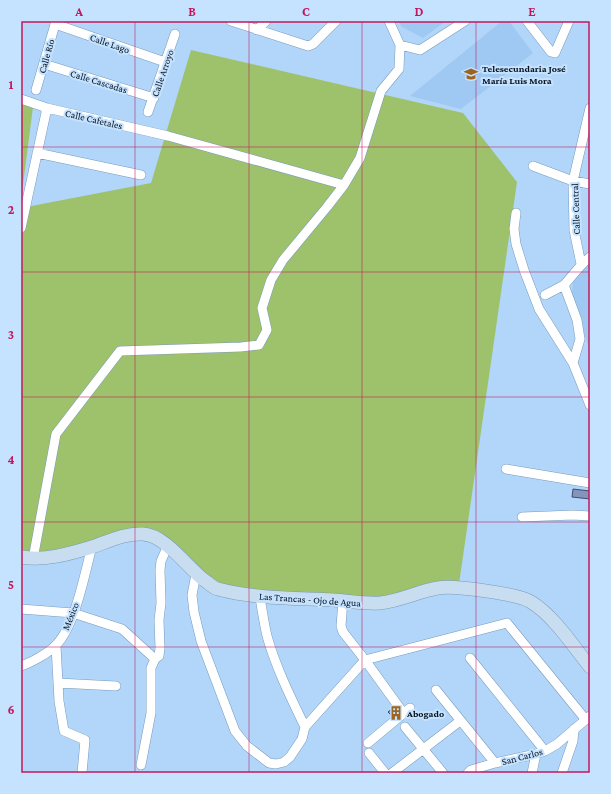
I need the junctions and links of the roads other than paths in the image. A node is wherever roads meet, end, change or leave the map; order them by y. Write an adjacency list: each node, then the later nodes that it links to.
1 (231, 21): 9 (street)
2 (266, 21): 9 (street)
3 (336, 21): 9 (street)
4 (389, 21): 11 (street)
5 (465, 21): 11 (street)
6 (527, 21): 7 (street)
7 (569, 21)
8 (55, 23): 12 (street, Calle Lago); 13 (street, Calle Río)
9 (257, 30)
10 (175, 34): 12 (street, Calle Arroyo)
11 (400, 45): 25 (street)
12 (165, 62): 15 (street, Calle Arroyo)
13 (44, 64): 14 (street, Calle Río); 15 (street, Calle Cascadas)
14 (36, 90)
15 (154, 98): 19 (street, Calle Arroyo)
16 (21, 100): 17 (street, Calle Cafetales)
17 (47, 108): 20 (street); 25 (street, Calle Cafetales)
18 (590, 108): 23 (street, Calle Central)
19 (148, 112)
20 (38, 154): 22 (street); 27 (street)
21 (533, 166): 23 (street)
22 (141, 175)
23 (573, 181): 24 (street); 29 (street, Calle Central)
24 (590, 184)
25 (344, 185): 40 (street)
26 (516, 213): 32 (street)
27 (21, 228)
28 (590, 257): 29 (street)
29 (581, 264): 30 (street)
30 (564, 285): 31 (street); 32 (street)
31 (545, 295)
32 (573, 363): 33 (street)
33 (590, 405)
34 (506, 469): 35 (street)
35 (590, 484)
36 (590, 516): 37 (street)
37 (522, 517)
38 (92, 546): 39 (street, Las Trancas - Ojo de Agua); 40 (street, Las Trancas - Ojo de Agua); 45 (street, México)
39 (170, 549): 41 (street, Las Trancas - Ojo de Agua); 48 (street)
40 (27, 558)
41 (196, 574): 42 (street, Las Trancas - Ojo de Agua); 57 (street)
42 (260, 596): 43 (street, Las Trancas - Ojo de Agua); 57 (street)
43 (343, 600): 49 (street); 51 (street, Las Trancas - Ojo de Agua)
44 (21, 609): 45 (street)
45 (73, 613): 46 (street, México); 48 (street)
46 (56, 646): 50 (street, México); 52 (street)
47 (470, 658): 62 (street)
48 (155, 659): 65 (street)
49 (365, 660): 55 (street); 57 (street); 60 (street)
50 (21, 666)
51 (590, 667)
52 (58, 683): 53 (street); 66 (street)
53 (116, 686)
54 (436, 690): 56 (street)
55 (588, 718): 59 (street, San Carlos)
56 (460, 721): 61 (street); 64 (street)
57 (305, 727)
58 (405, 727): 61 (street)
59 (574, 729): 62 (street, San Carlos); 72 (street)
60 (368, 743)
61 (423, 748): 68 (street); 69 (street)
62 (540, 753): 64 (street, San Carlos); 71 (street)
63 (369, 754): 67 (street)
64 (495, 763): 70 (street, San Carlos)
65 (141, 765)
66 (82, 773)
67 (385, 773)
68 (392, 773)
69 (443, 773)
70 (468, 773)
71 (532, 773)
72 (562, 773)

